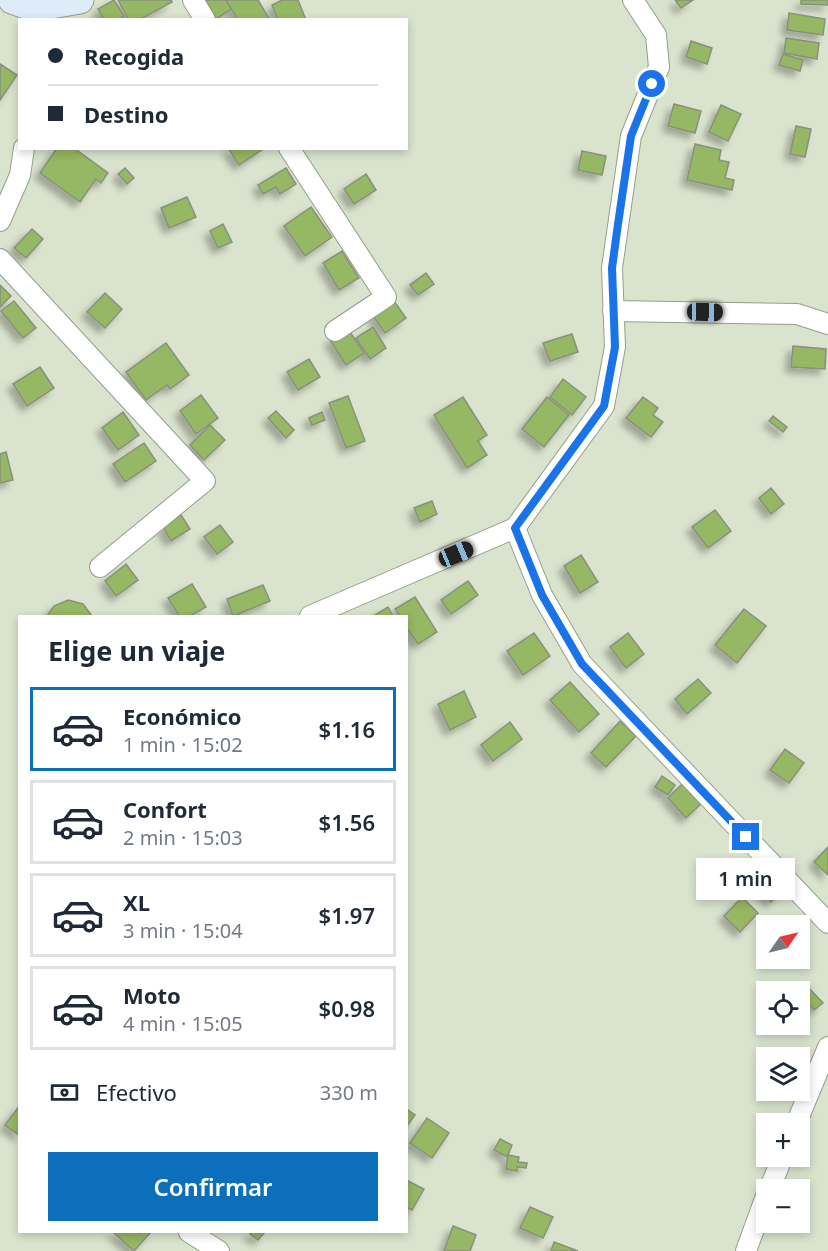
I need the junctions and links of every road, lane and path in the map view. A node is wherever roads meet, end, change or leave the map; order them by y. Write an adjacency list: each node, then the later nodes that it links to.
1 (193, 0): 5 (street)
2 (633, 0): 10 (street)
3 (74, 1): 4 (street)
4 (26, 9)
5 (204, 18)
6 (24, 150): 8 (street)
7 (290, 150): 12 (street)
8 (0, 221)
9 (0, 260): 14 (street)
10 (613, 310): 11 (street); 13 (street)
11 (828, 324)
12 (335, 331)
13 (515, 528): 15 (street); 16 (street)
14 (100, 567)
15 (312, 615)
16 (828, 923)
17 (828, 1047): 18 (street)
18 (801, 1113)
19 (756, 1224): 22 (street)
20 (191, 1233): 21 (street)
21 (219, 1251)
22 (746, 1251)

